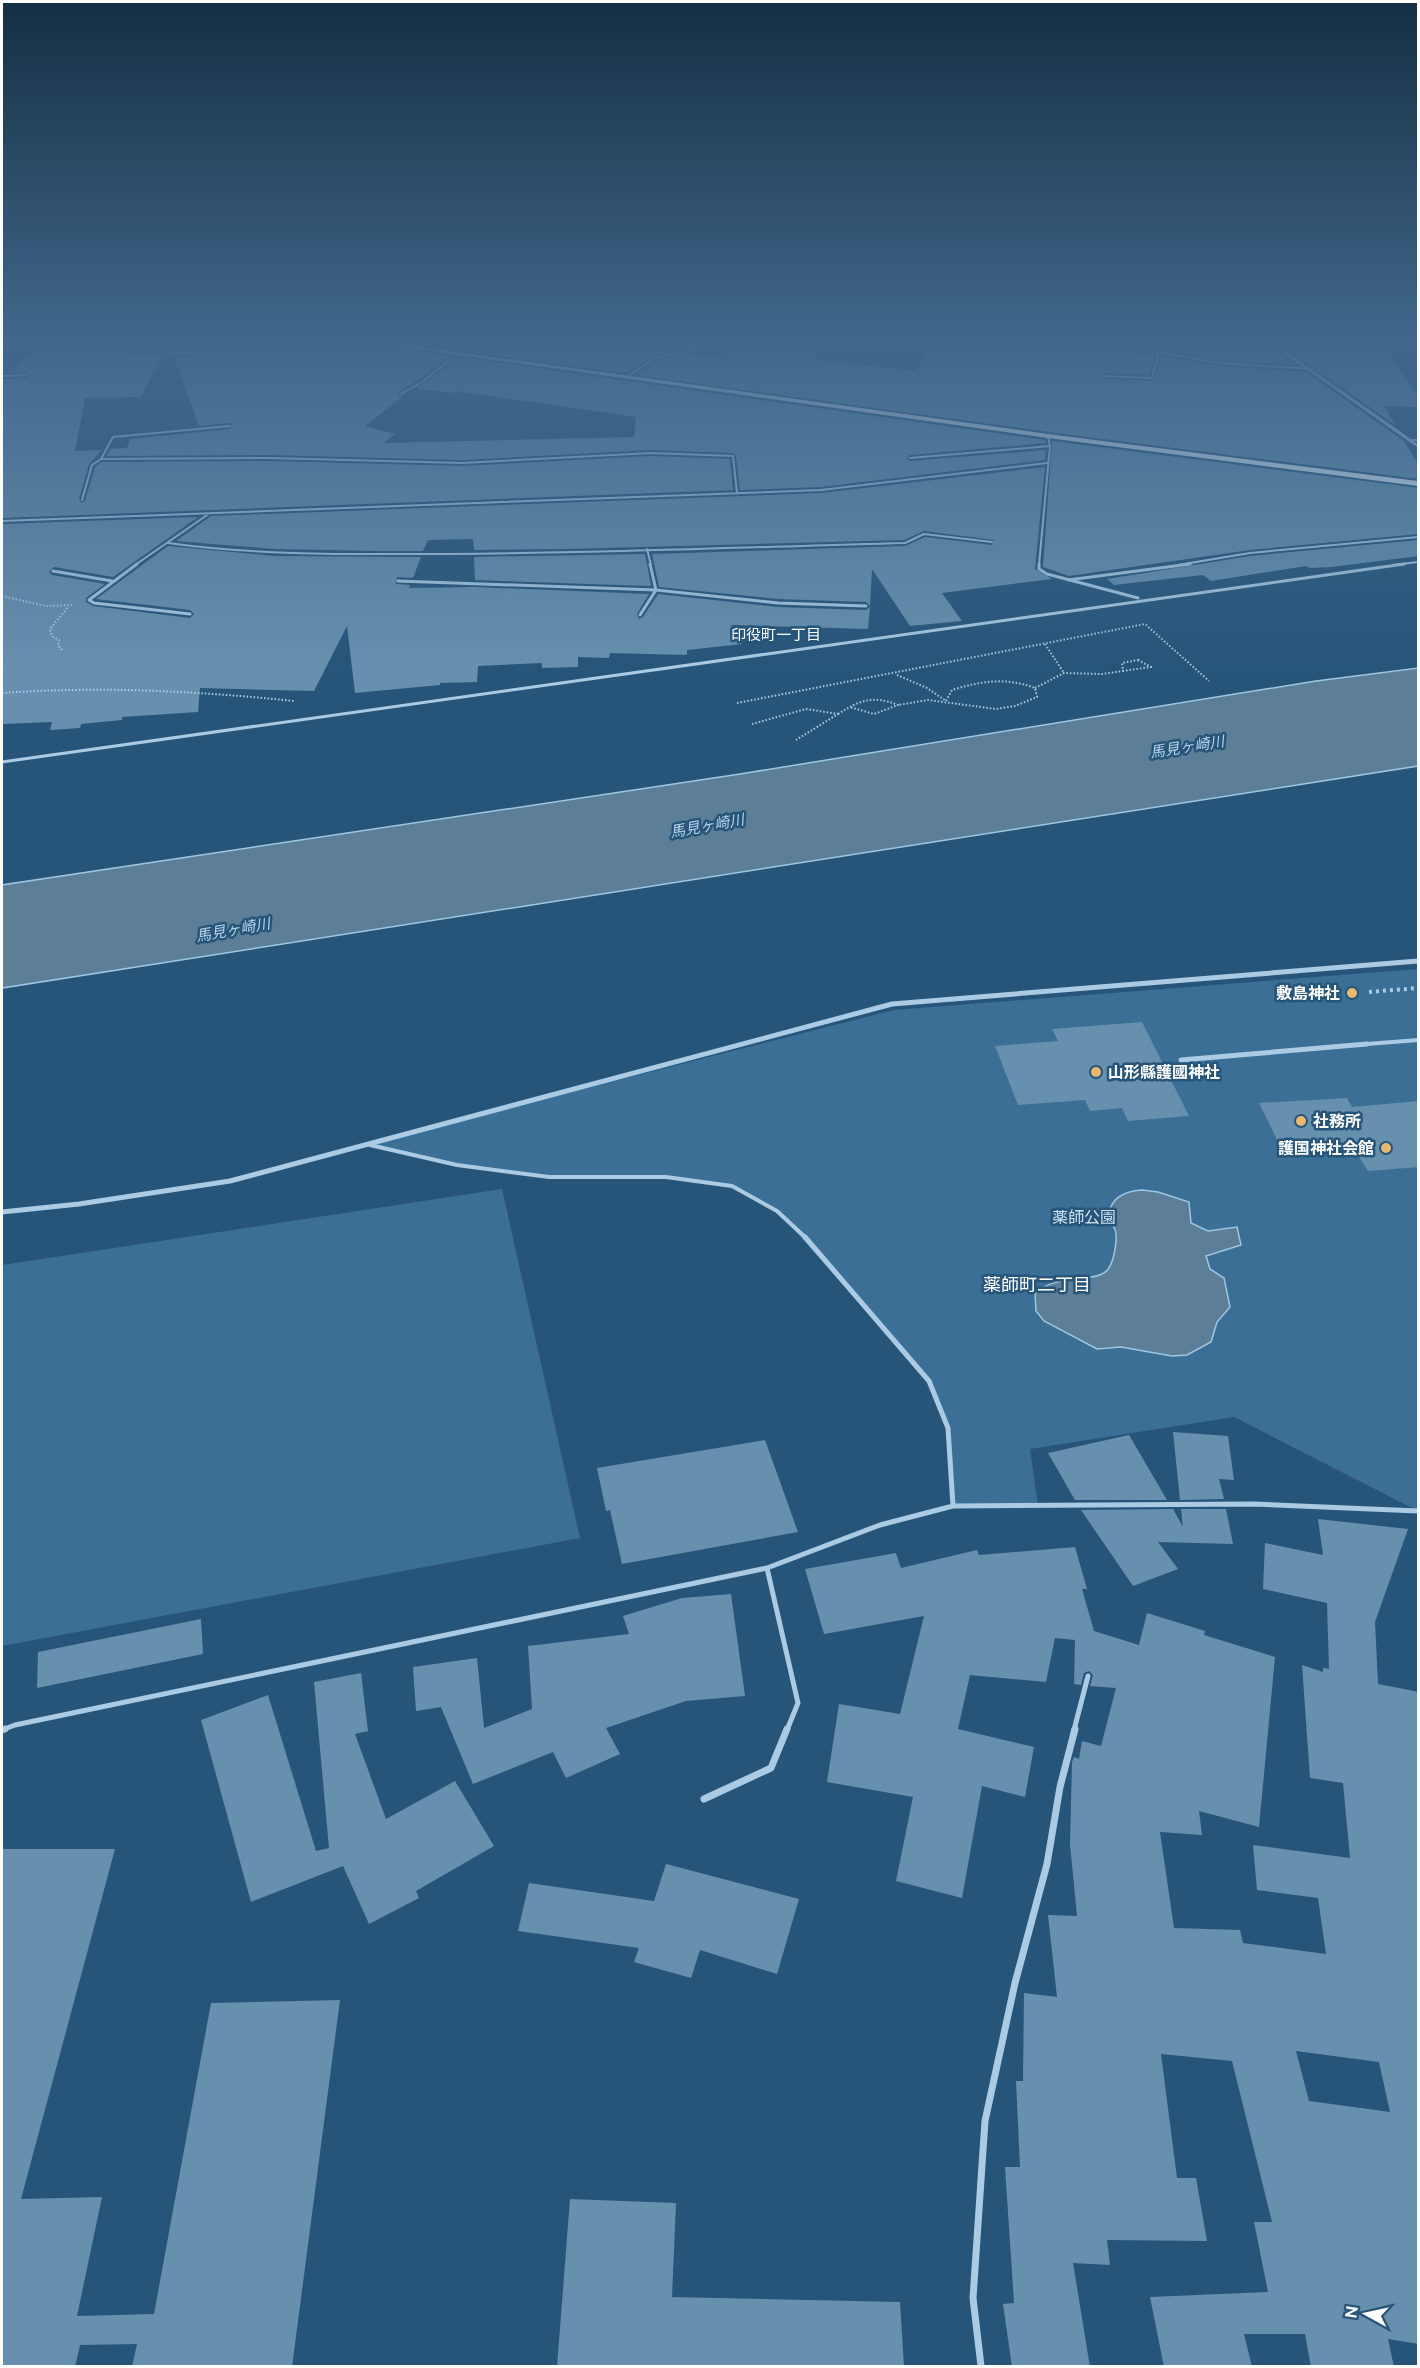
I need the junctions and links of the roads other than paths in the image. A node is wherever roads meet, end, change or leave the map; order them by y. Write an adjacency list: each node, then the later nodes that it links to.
1 (106, 450): 6 (lane)
2 (1009, 450): 5 (lane)
3 (1049, 450): 7 (lane)
4 (1152, 450): 8 (main road)
5 (910, 458)
6 (101, 459): 9 (lane); 10 (lane)
7 (1047, 463): 9 (lane); 19 (lane)
8 (1419, 484)
9 (737, 493): 11 (lane)
10 (82, 500)
11 (210, 513): 12 (lane); 15 (lane)
12 (2, 521)
13 (1419, 537): 19 (lane)
14 (992, 542): 16 (lane)
15 (168, 543): 16 (lane); 20 (lane)
16 (647, 549): 22 (lane)
17 (1419, 562): 23 (lane)
18 (53, 571): 20 (lane)
19 (1068, 580): 23 (lane)
20 (112, 581): 25 (lane)
21 (398, 581): 22 (lane)
22 (656, 590): 24 (lane); 26 (lane)
23 (1142, 598): 27 (lane)
24 (866, 606)
25 (190, 614)
26 (639, 615)
27 (2, 762)
28 (1419, 961): 32 (street)
29 (1419, 1040): 30 (lane)
30 (1367, 1044): 31 (street)
31 (1181, 1060)
32 (367, 1144): 33 (street); 34 (lane)
33 (2, 1212)
34 (953, 1506): 35 (lane); 36 (lane)
35 (1419, 1511)
36 (767, 1568): 38 (lane); 39 (lane)
37 (1088, 1676): 40 (lane)
38 (2, 1730)
39 (704, 1799)
40 (981, 2367)

